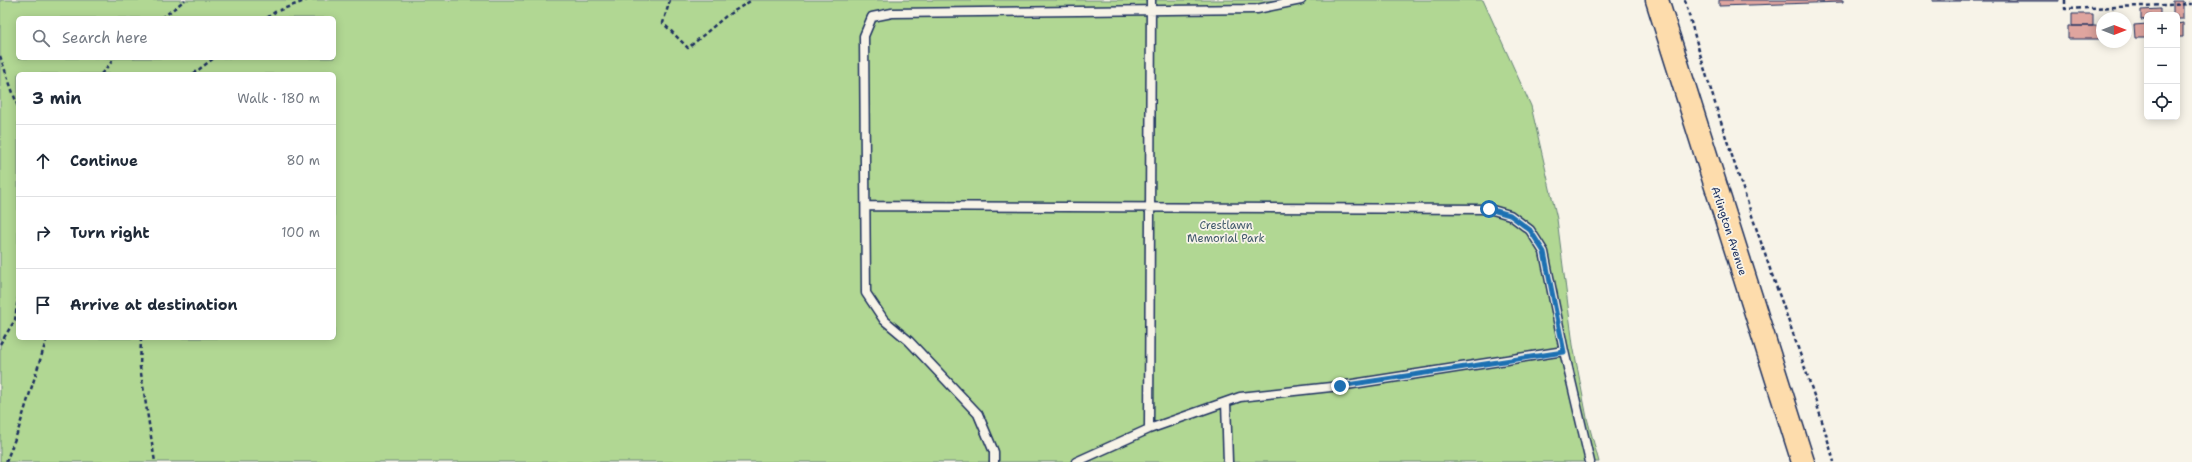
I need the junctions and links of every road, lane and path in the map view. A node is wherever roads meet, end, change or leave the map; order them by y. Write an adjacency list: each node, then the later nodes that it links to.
1 (185, 0): 12 (path)
2 (307, 0): 13 (path)
3 (670, 0): 4 (path)
4 (752, 0)
5 (1151, 0): 11 (lane)
6 (1301, 0): 11 (lane)
7 (1657, 0): 35 (main road, Arlington Avenue)
8 (1684, 0): 36 (path)
9 (2065, 0): 10 (path)
10 (2192, 4)
11 (1151, 11): 20 (lane); 21 (lane)
12 (165, 16)
13 (269, 16)
14 (0, 56): 19 (path)
15 (113, 60): 17 (path)
16 (211, 60): 18 (path)
17 (103, 72)
18 (196, 72)
19 (16, 101)
20 (866, 206): 21 (lane); 31 (lane)
21 (1150, 206): 26 (lane); 28 (lane)
22 (16, 313): 25 (path)
23 (46, 340): 29 (path)
24 (141, 340): 30 (path)
25 (0, 344)
26 (1564, 352): 27 (lane); 34 (lane)
27 (1226, 402): 28 (lane); 33 (lane)
28 (1149, 430): 32 (lane)
29 (6, 462)
30 (155, 462)
31 (994, 462)
32 (1076, 462)
33 (1228, 462)
34 (1590, 462)
35 (1803, 462)
36 (1834, 462)

